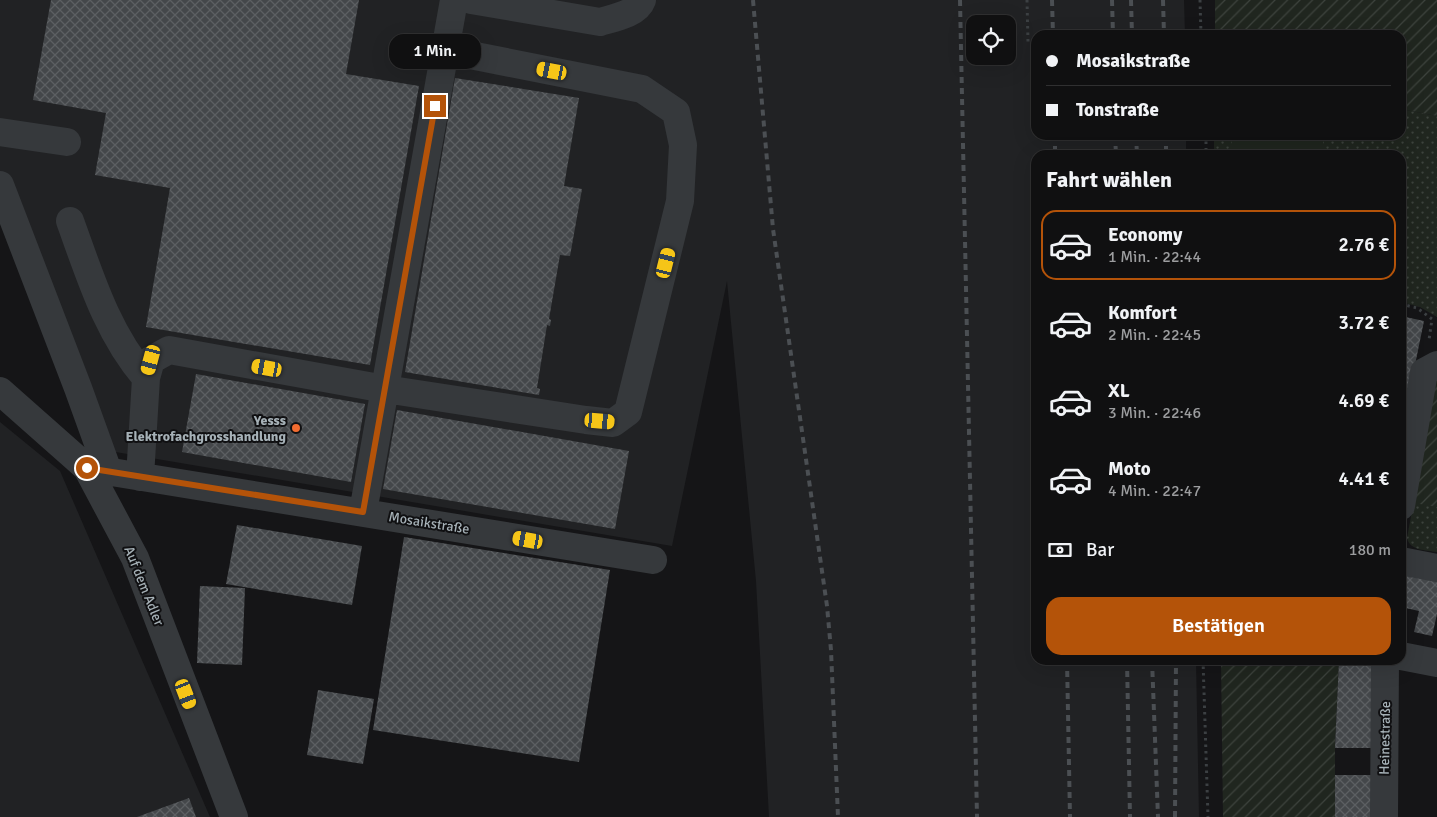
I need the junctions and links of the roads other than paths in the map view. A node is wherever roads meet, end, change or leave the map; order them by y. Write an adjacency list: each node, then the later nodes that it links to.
1 (454, 0): 4 (street)
2 (471, 0): 3 (street)
3 (642, 0)
4 (446, 50): 11 (street); 11 (street)
5 (0, 132): 6 (street)
6 (67, 142)
7 (0, 185): 13 (street)
8 (70, 221): 10 (street)
9 (1430, 368): 15 (street)
10 (146, 378): 11 (street); 14 (street)
11 (385, 389): 16 (street)
12 (0, 391): 13 (street, Auf dem Adler)
13 (97, 470): 14 (street, Mosaikstraße); 23 (street, Auf dem Adler)
14 (140, 477): 16 (street, Mosaikstraße)
15 (1406, 482)
16 (363, 512): 17 (street, Mosaikstraße)
17 (653, 560)
18 (1406, 563): 19 (street)
19 (1437, 568)
20 (1406, 657): 21 (street)
21 (1437, 663)
22 (1385, 665): 24 (street, Heinestraße)
23 (234, 817)
24 (1384, 817)

